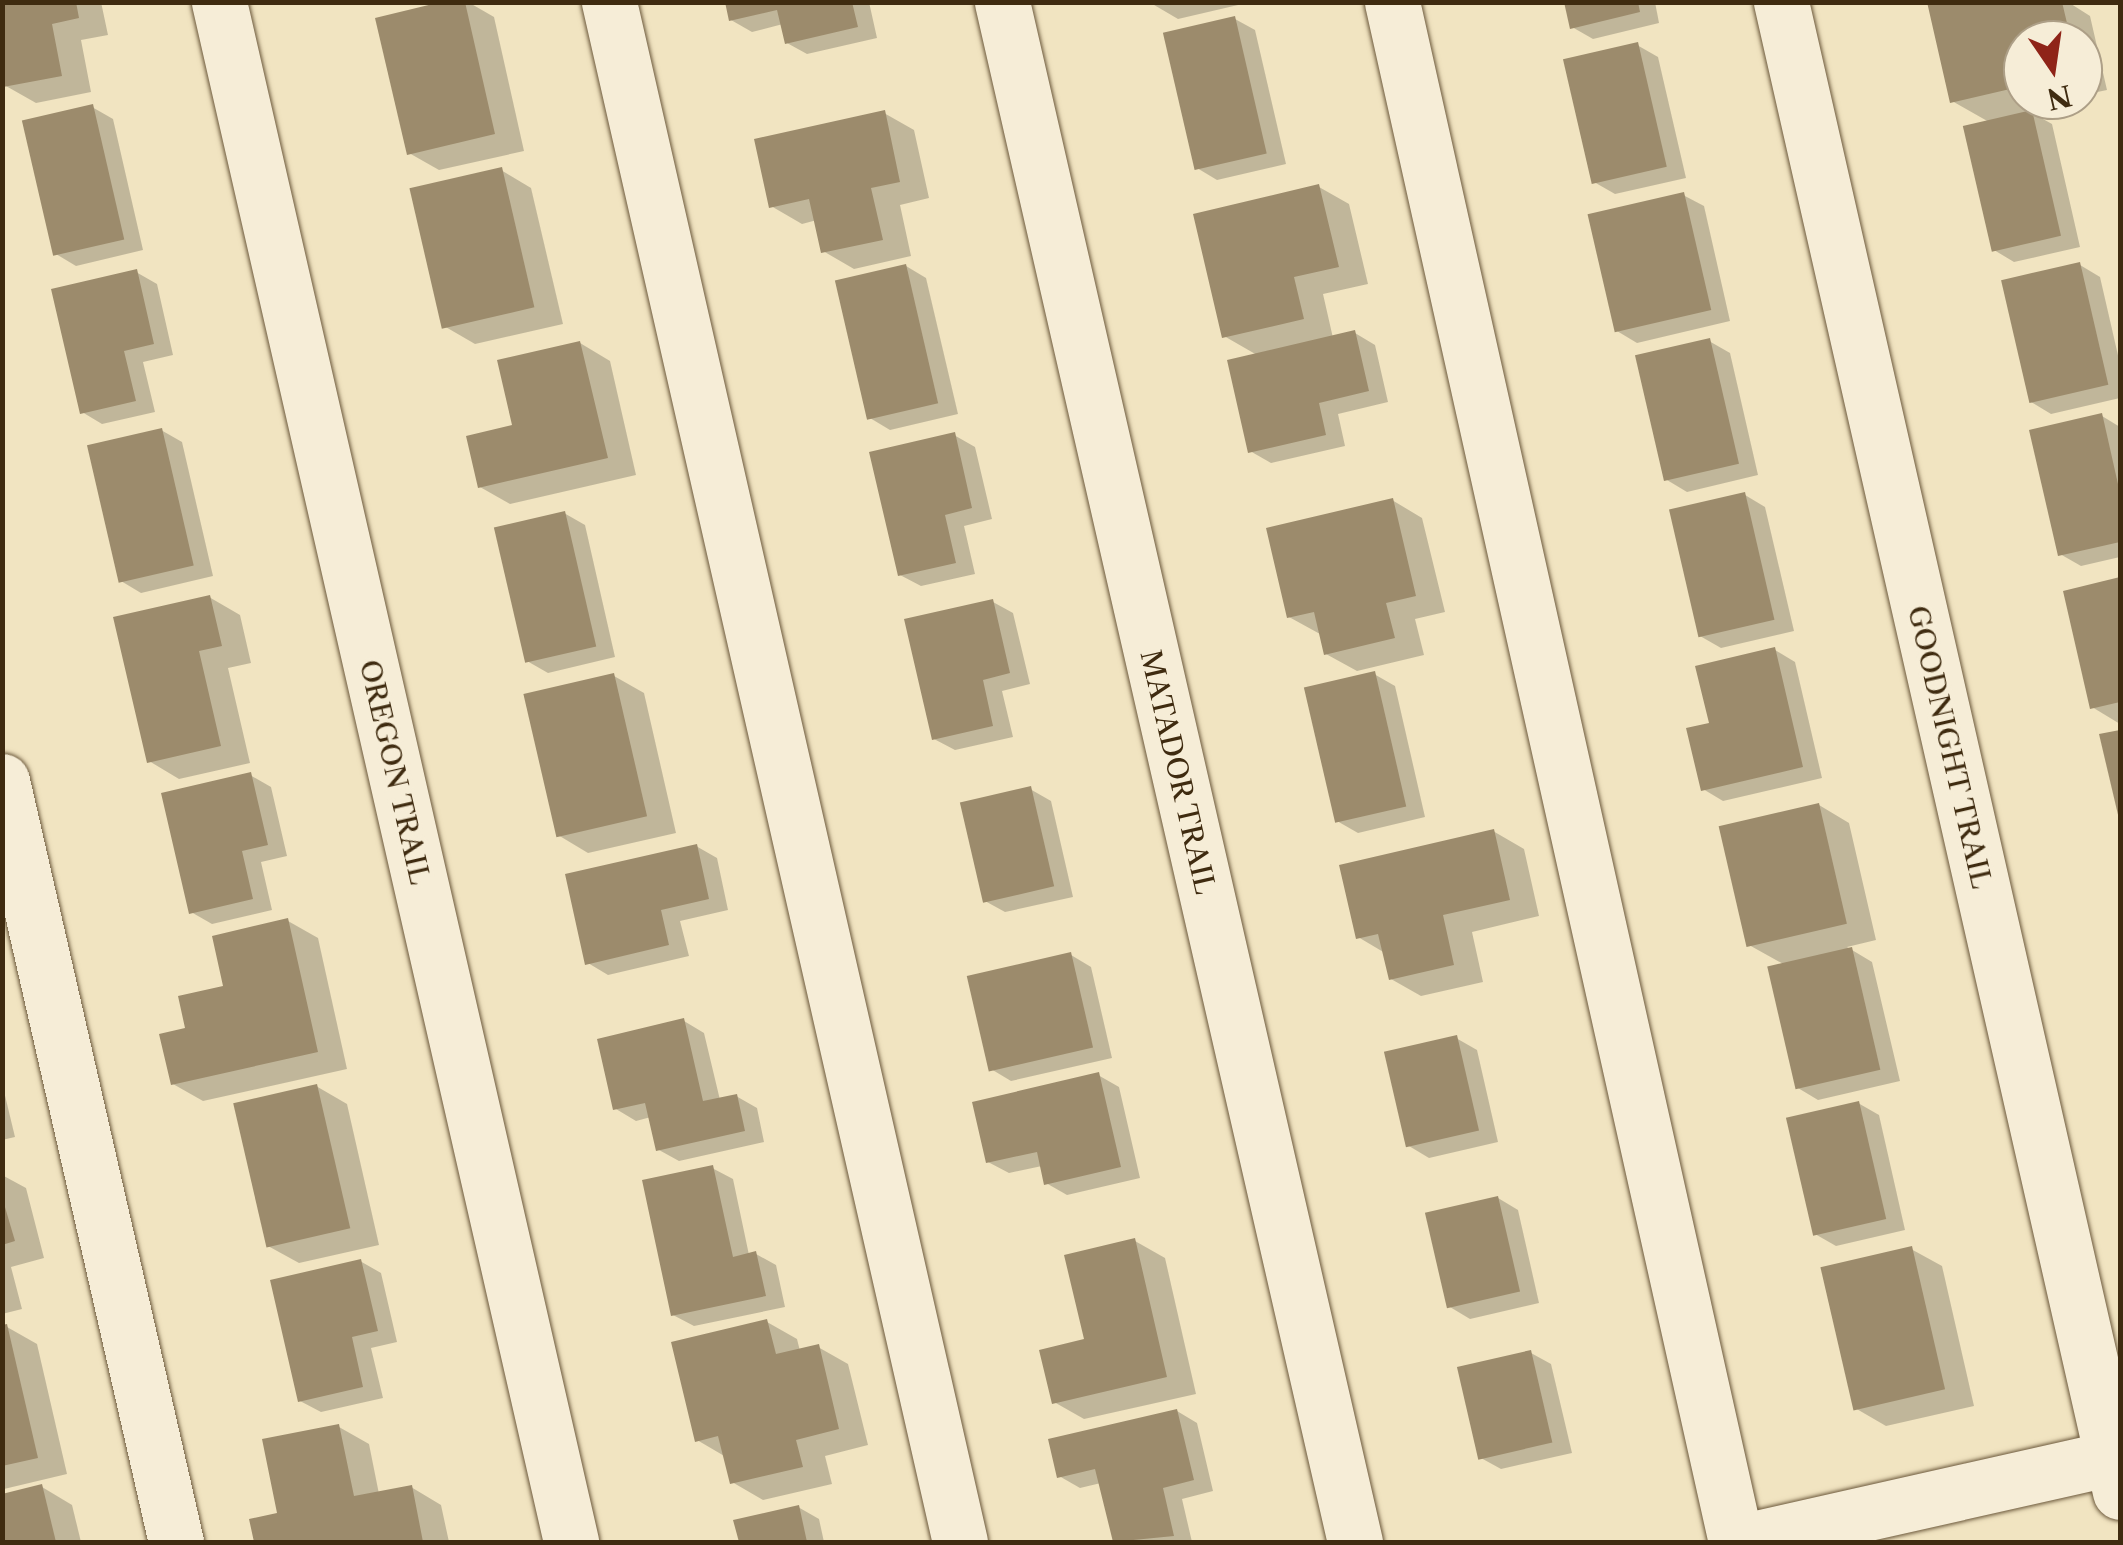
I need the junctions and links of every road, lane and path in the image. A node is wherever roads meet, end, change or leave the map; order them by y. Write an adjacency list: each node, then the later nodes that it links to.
1 (219, 2): 9 (street, OREGON TRAIL)
2 (609, 2): 10 (street)
3 (1002, 2): 11 (street, MATADOR TRAIL)
4 (1392, 2): 12 (street)
5 (1780, 2): 7 (street, GOODNIGHT TRAIL)
6 (2, 781): 8 (street)
7 (2118, 1469): 12 (street)
8 (176, 1542)
9 (571, 1542)
10 (960, 1542)
11 (1354, 1542)
12 (1737, 1542)

